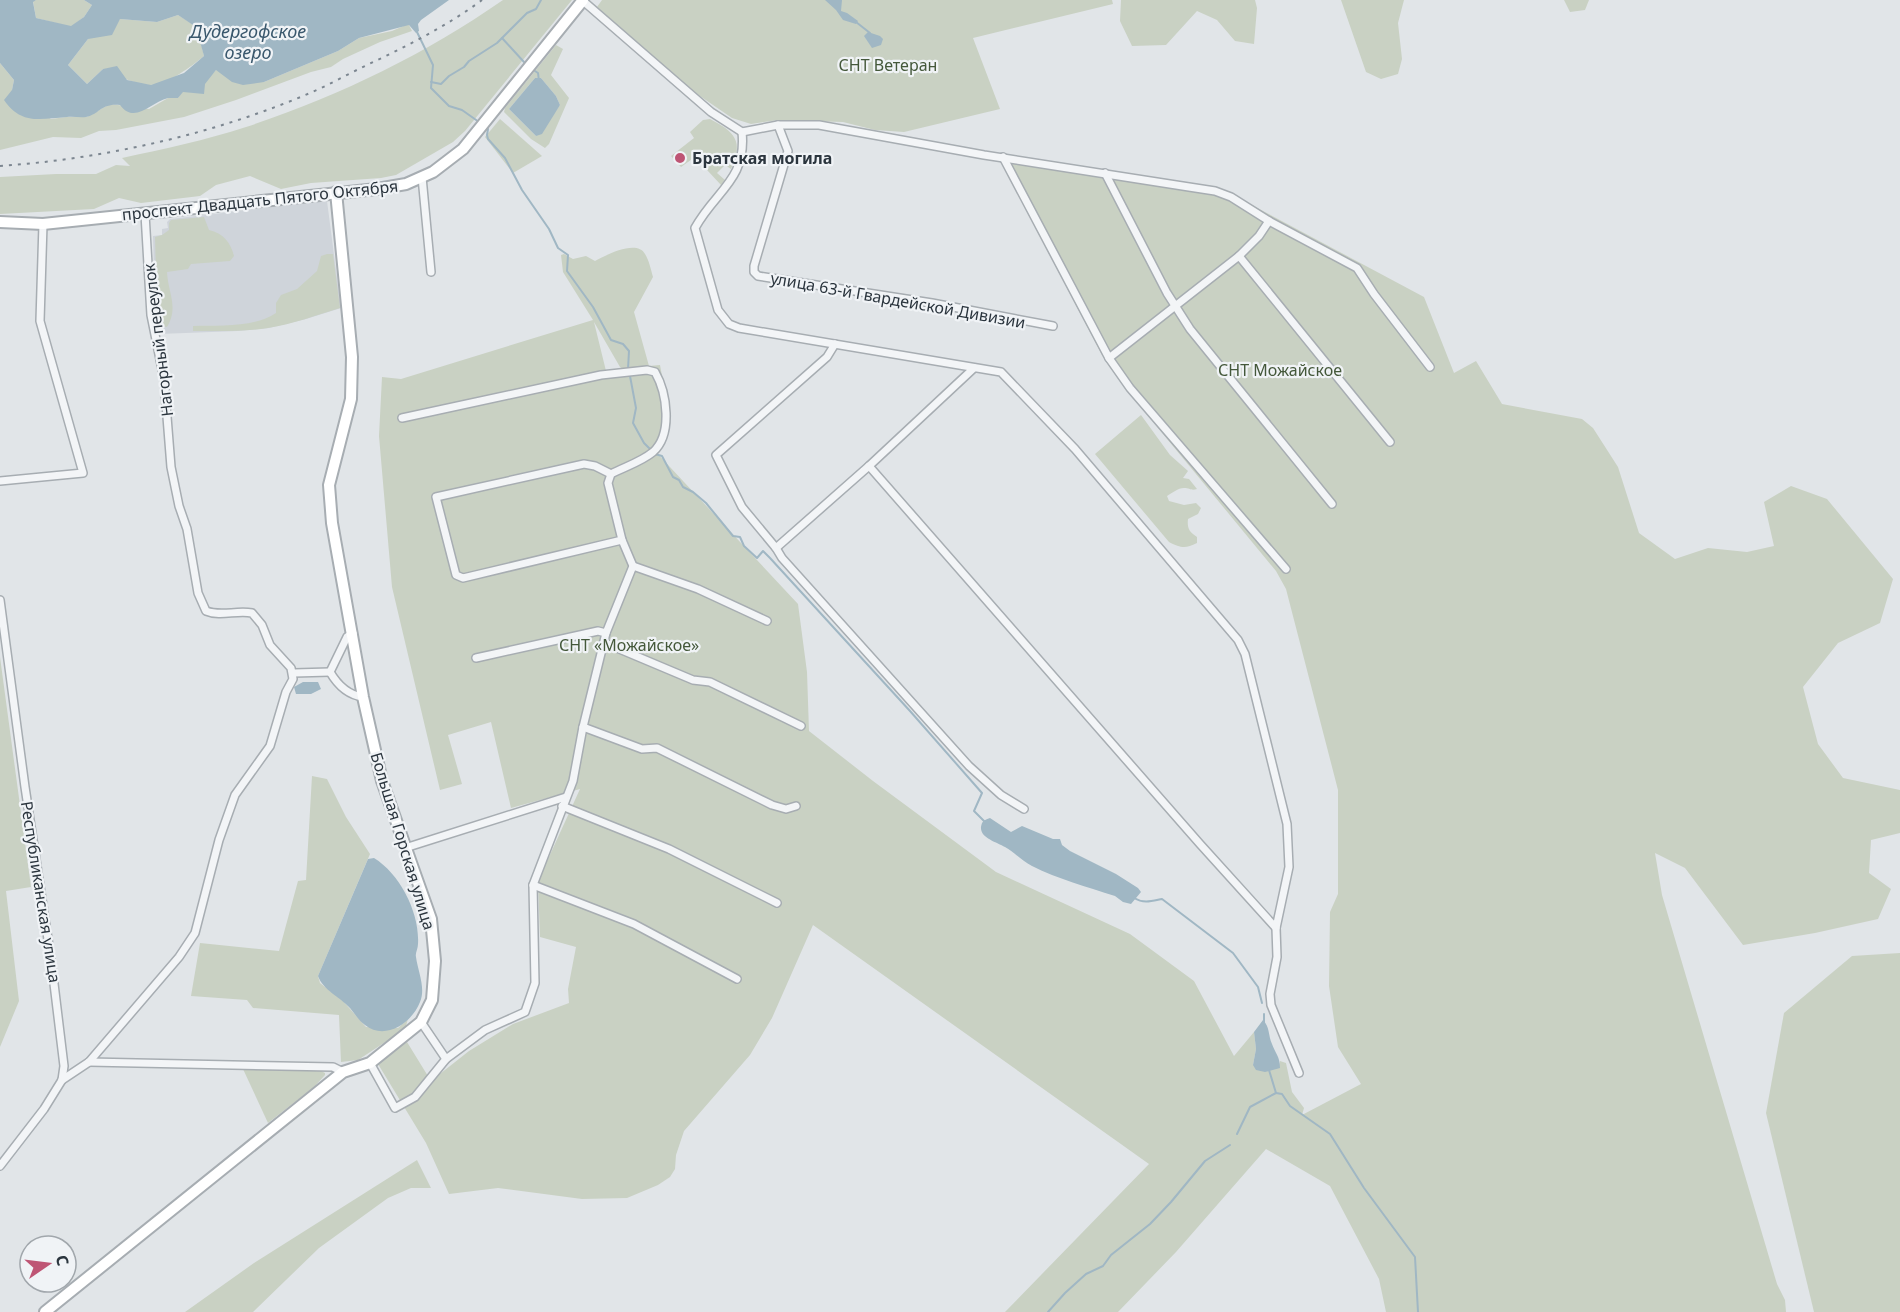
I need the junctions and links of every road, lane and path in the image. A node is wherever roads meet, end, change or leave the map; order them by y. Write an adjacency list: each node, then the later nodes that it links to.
1 (583, 0): 3 (street); 6 (street, проспект Двадцать Пятого Октября)
2 (778, 125): 3 (street); 4 (street); 15 (street, улица 63-й Гвардейской Дивизии)
3 (742, 132): 16 (street)
4 (1003, 157): 5 (street); 17 (street)
5 (1105, 173): 9 (street); 14 (street)
6 (422, 177): 7 (street, проспект Двадцать Пятого Октября); 13 (street)
7 (336, 192): 8 (street, проспект Двадцать Пятого Октября); 32 (street, Большая Горская улица)
8 (145, 214): 11 (street, проспект Двадцать Пятого Октября); 37 (street, Нагорный переулок)
9 (1269, 221): 12 (street); 18 (street)
10 (0, 222): 11 (street, проспект Двадцать Пятого Октября)
11 (43, 224): 24 (street)
12 (1239, 256): 14 (street); 21 (street)
13 (431, 272)
14 (1174, 305): 17 (street); 25 (street)
15 (1053, 326)
16 (835, 344): 19 (street); 27 (street)
17 (1110, 358): 29 (street)
18 (1430, 367)
19 (974, 368): 22 (street); 48 (street)
20 (402, 418): 23 (street)
21 (1390, 442)
22 (869, 466): 27 (street); 48 (street)
23 (611, 474): 26 (street); 26 (street)
24 (0, 481)
25 (1332, 504)
26 (622, 540): 28 (street)
27 (776, 548): 44 (street)
28 (633, 566): 31 (street); 33 (street)
29 (1286, 569)
30 (0, 600): 56 (street, Республиканская улица)
31 (767, 621)
32 (353, 633): 36 (street); 38 (street, Большая Горская улица)
33 (606, 633): 34 (street); 35 (street)
34 (605, 644): 39 (street); 40 (street)
35 (476, 658)
36 (330, 672): 37 (street); 38 (street)
37 (294, 673): 52 (street)
38 (363, 697): 45 (street, Большая Горская улица)
39 (801, 726)
40 (583, 727): 41 (street); 43 (street)
41 (566, 797): 42 (street); 45 (street)
42 (562, 806): 46 (street); 47 (street)
43 (796, 806)
44 (1024, 809)
45 (405, 848): 50 (street, Большая Горская улица)
46 (533, 885): 49 (street); 51 (street)
47 (777, 903)
48 (1276, 928): 55 (street)
49 (737, 979)
50 (421, 1022): 51 (street); 53 (street, Большая Горская улица)
51 (446, 1059): 53 (street)
52 (89, 1062): 54 (street); 56 (street)
53 (370, 1063): 54 (street, Большая Горская улица)
54 (343, 1072): 58 (street, Большая Горская улица)
55 (1299, 1073)
56 (62, 1080): 57 (street, Республиканская улица)
57 (0, 1166)
58 (45, 1312)

